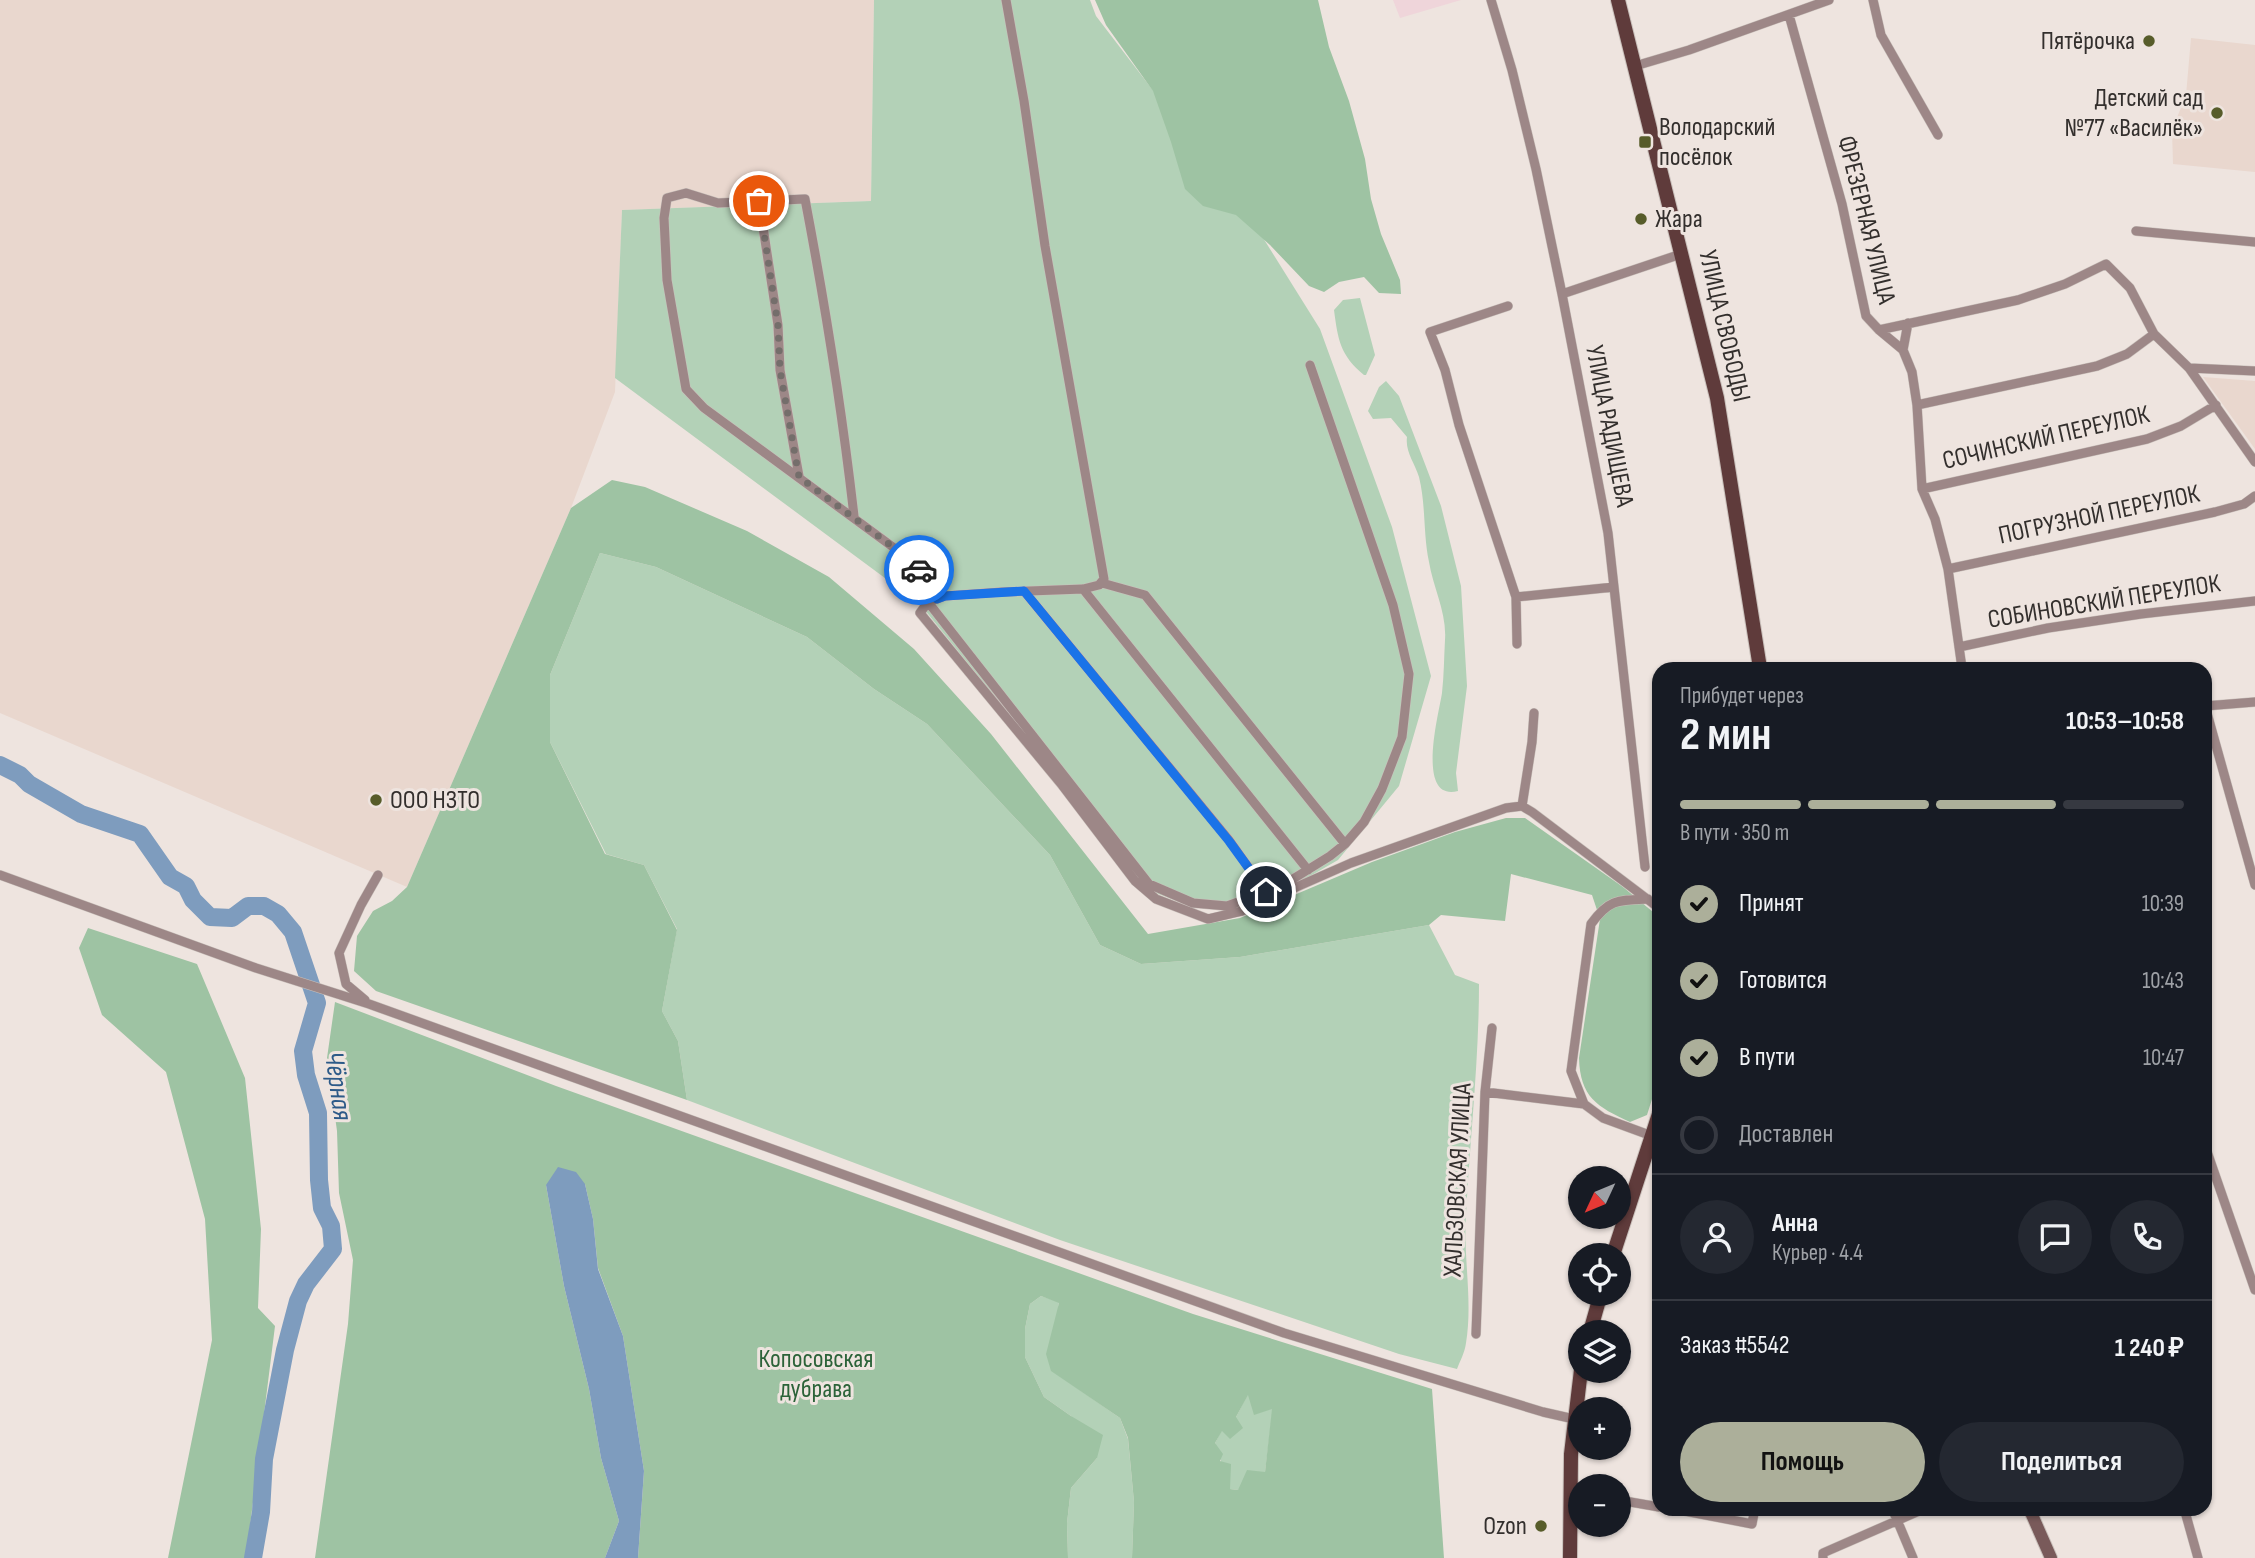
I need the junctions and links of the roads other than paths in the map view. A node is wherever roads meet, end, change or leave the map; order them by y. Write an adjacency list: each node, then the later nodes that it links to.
1 (1006, 0): 30 (street)
2 (1492, 0): 13 (street, УЛИЦА РАДИЩЕВА)
3 (1618, 0): 7 (main road, УЛИЦА СВОБОДЫ)
4 (1829, 0): 6 (street)
5 (1873, 0): 8 (street)
6 (1788, 15): 7 (street); 16 (street, ФРЕЗЕРНАЯ УЛИЦА)
7 (1635, 66): 12 (main road, УЛИЦА СВОБОДЫ)
8 (1938, 135)
9 (759, 201): 25 (street); 25 (street); 28 (street)
10 (2136, 231): 11 (street)
11 (2255, 242)
12 (1682, 254): 13 (street); 39 (main road, УЛИЦА СВОБОДЫ)
13 (1562, 294): 31 (street, УЛИЦА РАДИЩЕВА)
14 (1508, 306): 34 (street)
15 (1908, 323): 16 (street); 17 (street); 18 (street)
16 (1879, 330): 18 (street, ФРЕЗЕРНАЯ УЛИЦА)
17 (2154, 334): 20 (street); 22 (street)
18 (1903, 350): 22 (street)
19 (1310, 365): 46 (street)
20 (2189, 368): 21 (street); 23 (street)
21 (2255, 371)
22 (1917, 405): 26 (street)
23 (2216, 405): 24 (street); 26 (street, СОЧИНСКИЙ ПЕРЕУЛОК)
24 (2255, 462)
25 (799, 477): 28 (street)
26 (1922, 489): 29 (street)
27 (2255, 496): 29 (street, ПОГРУЗНОЙ ПЕРЕУЛОК)
28 (854, 516): 35 (street)
29 (1948, 569): 38 (street)
30 (1102, 583): 32 (street); 46 (street)
31 (1614, 587): 34 (street); 47 (street, УЛИЦА РАДИЩЕВА)
32 (1083, 589): 33 (street); 48 (street)
33 (1024, 591): 35 (street); 52 (street)
34 (1516, 597): 37 (street)
35 (933, 601): 45 (street); 52 (street)
36 (2255, 601): 38 (street, СОБИНОВСКИЙ ПЕРЕУЛОК)
37 (1517, 644)
38 (1959, 647): 40 (street)
39 (1759, 662)
40 (1961, 662)
41 (2255, 702): 42 (street)
42 (2212, 705)
43 (1534, 713): 45 (street)
44 (2212, 731): 51 (street)
45 (1522, 806): 53 (street)
46 (1345, 844): 48 (street)
47 (1645, 867)
48 (1308, 870): 52 (street)
49 (0, 875): 55 (street)
50 (379, 875): 55 (street)
51 (2255, 886)
52 (1266, 892)
53 (1648, 899): 54 (street); 58 (street)
54 (1652, 902)
55 (369, 1004): 64 (street)
56 (1492, 1028): 57 (street, ХАЛЬЗОВСКАЯ УЛИЦА)
57 (1485, 1092): 58 (street); 63 (street, ХАЛЬЗОВСКАЯ УЛИЦА)
58 (1584, 1104): 59 (street)
59 (1652, 1136): 61 (main road)
60 (2212, 1166): 62 (street)
61 (1617, 1243)
62 (2255, 1290)
63 (1476, 1334)
64 (1568, 1418)
65 (1631, 1502): 66 (street)
66 (1652, 1506)
67 (1710, 1516): 68 (street)
68 (1754, 1516)
69 (1895, 1516): 73 (street)
70 (1910, 1516): 73 (street)
71 (2033, 1516): 78 (street)
72 (2186, 1516): 79 (street)
73 (1898, 1522): 75 (street); 77 (street)
74 (1572, 1537): 76 (main road)
75 (1823, 1555)
76 (1570, 1558)
77 (1913, 1558)
78 (2051, 1558)
79 (2198, 1558)

